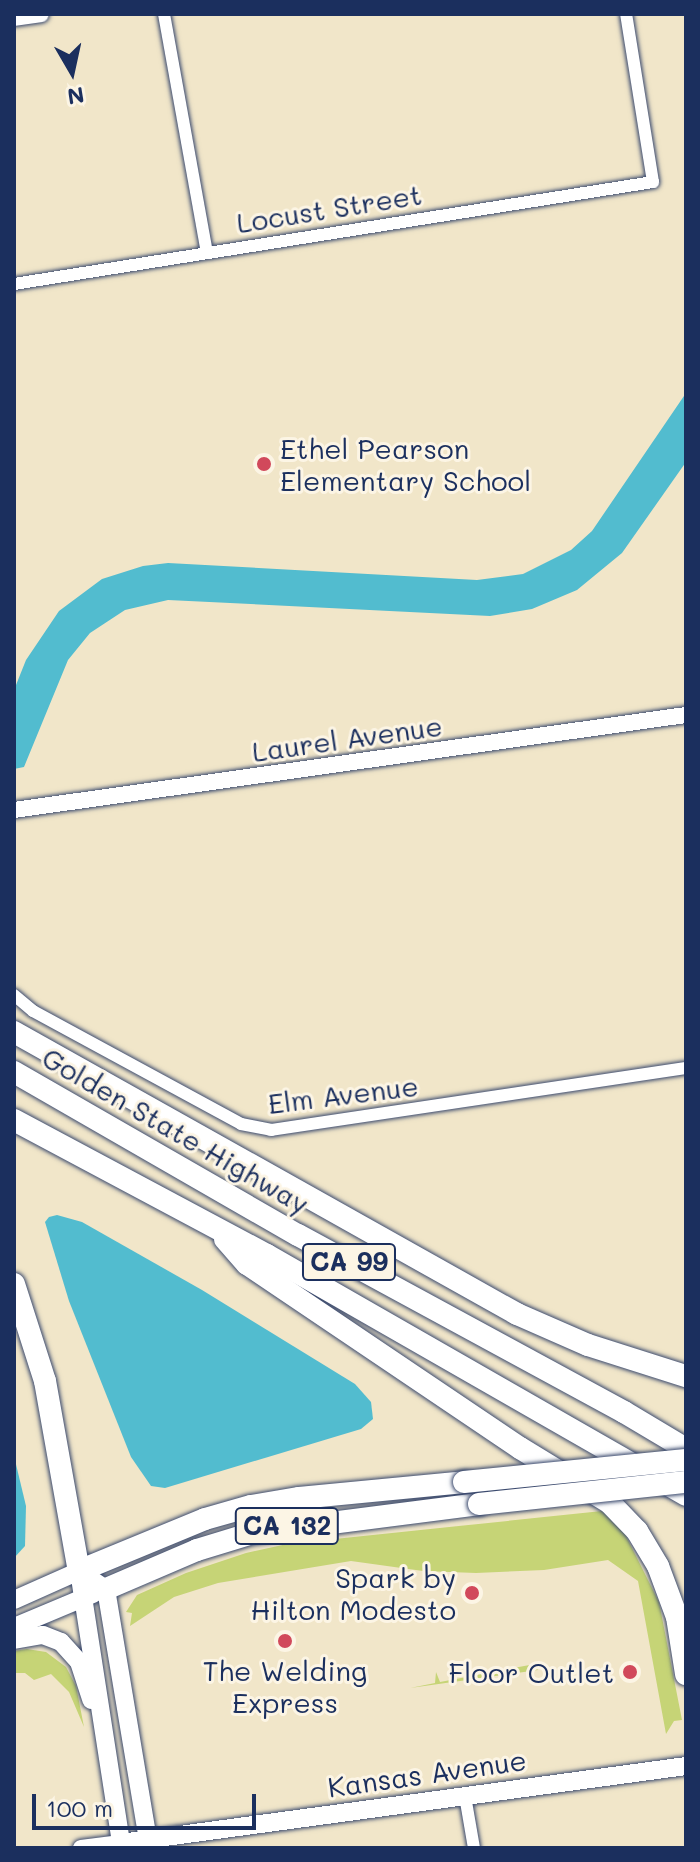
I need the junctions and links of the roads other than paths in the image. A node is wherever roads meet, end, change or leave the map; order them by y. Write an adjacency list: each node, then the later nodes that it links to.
1 (41, 14): 4 (street)
2 (164, 14): 5 (street)
3 (626, 14): 5 (street, Locust Street)
4 (14, 18)
5 (207, 252): 6 (street, Locust Street)
6 (14, 284)
7 (686, 715): 8 (street, Laurel Avenue)
8 (14, 810)
9 (14, 995): 11 (street, Elm Avenue)
10 (14, 1032): 16 (highway)
11 (686, 1068)
12 (14, 1072): 17 (highway, Golden State Highway / CA 99)
13 (14, 1120): 14 (highway, CA 99)
14 (213, 1226): 20 (highway, CA 99); 27 (highway)
15 (14, 1284): 21 (highway)
16 (686, 1376)
17 (686, 1449)
18 (686, 1460): 21 (highway, bridge)
19 (686, 1482): 22 (highway, CA 132, bridge)
20 (686, 1495)
21 (79, 1571): 22 (main road); 23 (main road); 24 (main road)
22 (106, 1589): 23 (main road, CA 132); 31 (main road)
23 (84, 1598): 25 (main road); 28 (main road)
24 (14, 1600)
25 (14, 1627)
26 (14, 1640): 28 (main road)
27 (686, 1674)
28 (98, 1708): 32 (main road)
29 (686, 1766): 30 (main road, Kansas Avenue)
30 (465, 1796): 31 (main road, Kansas Avenue); 34 (street)
31 (148, 1840): 32 (main road, Kansas Avenue)
32 (121, 1843): 33 (street, Kansas Avenue)
33 (81, 1848)
34 (474, 1848)

